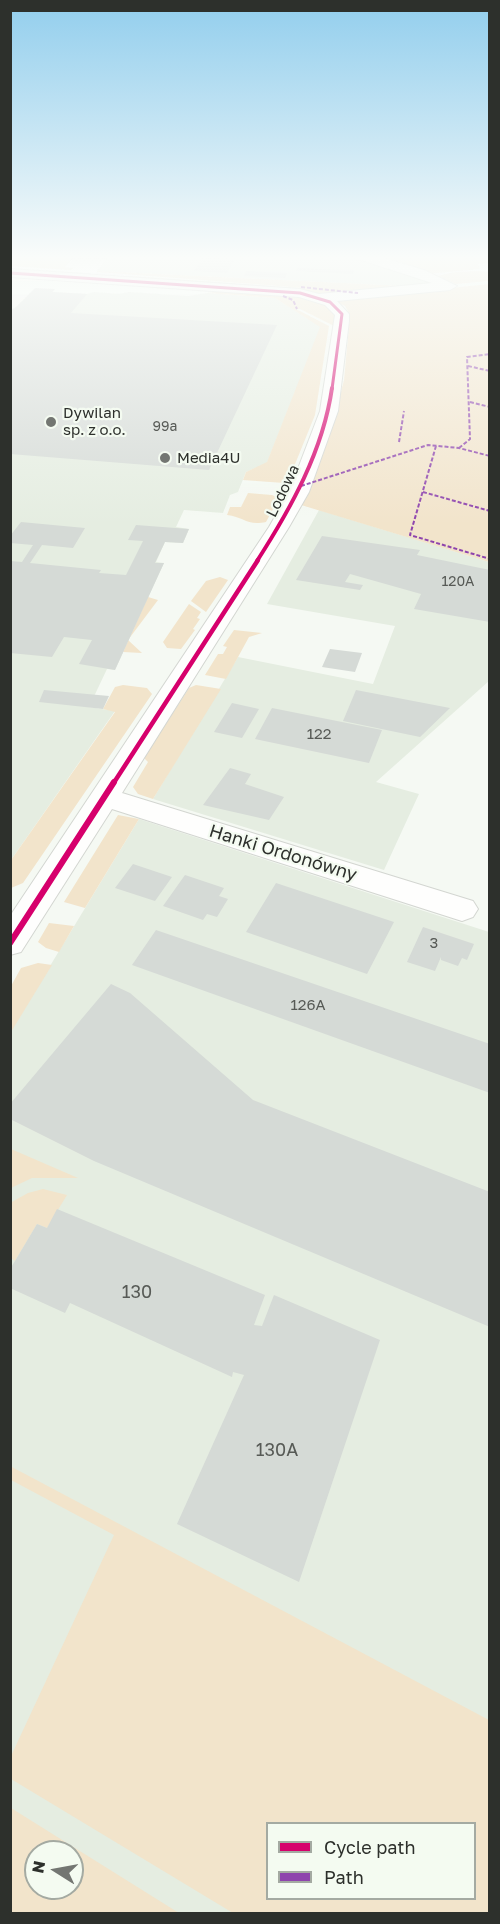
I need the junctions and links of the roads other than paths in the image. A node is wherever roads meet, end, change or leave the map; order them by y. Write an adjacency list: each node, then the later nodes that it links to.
1 (338, 346): 2 (street, Lodowa)
2 (105, 797): 3 (street, Hanki Ordonówny); 4 (street, Lodowa)
3 (462, 909)
4 (10, 943)

